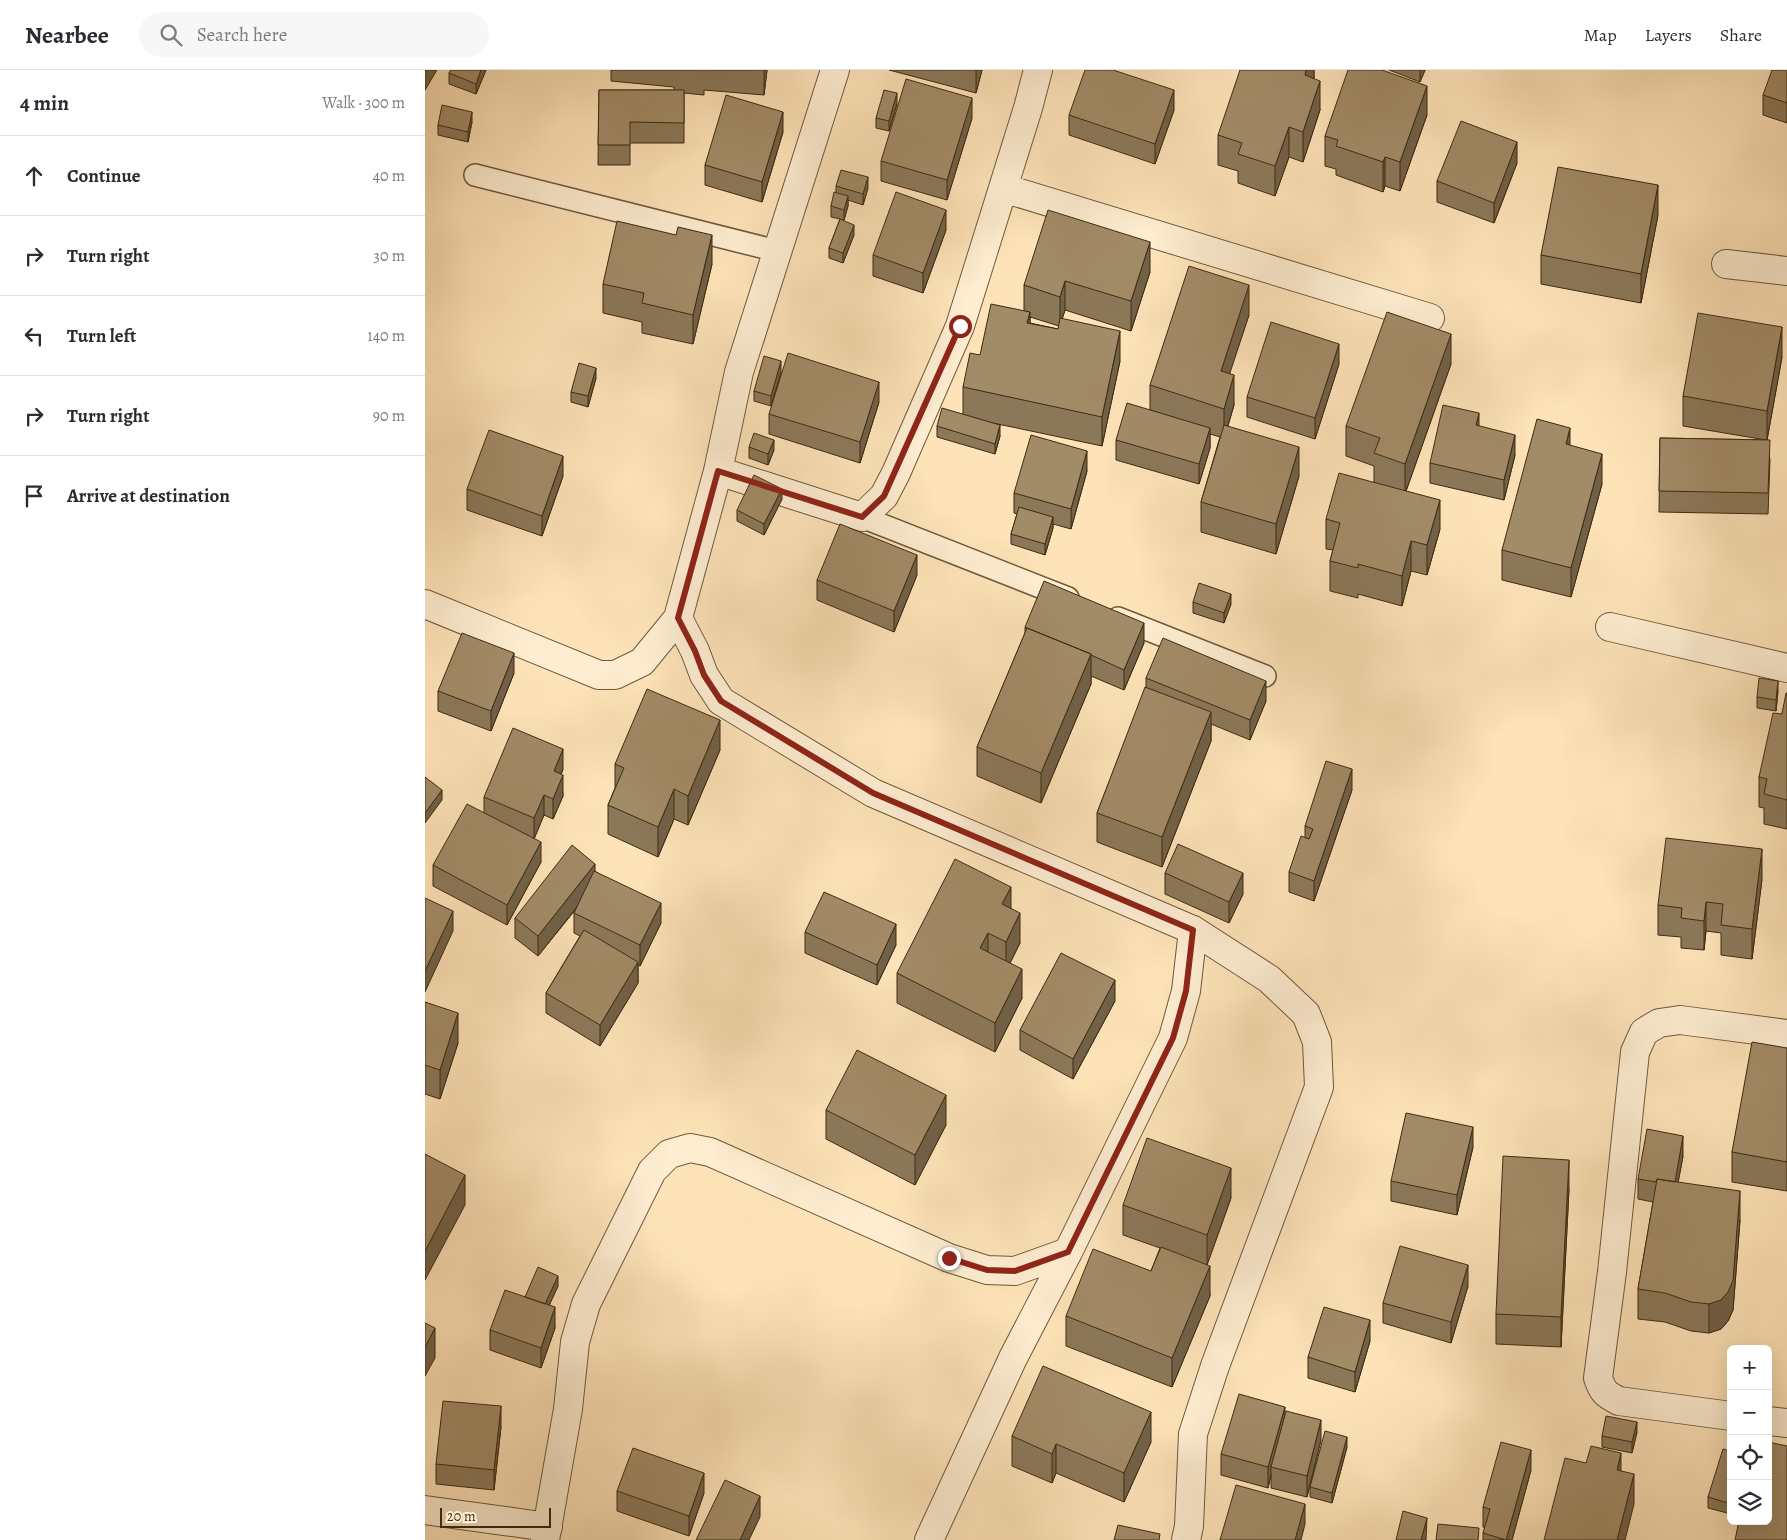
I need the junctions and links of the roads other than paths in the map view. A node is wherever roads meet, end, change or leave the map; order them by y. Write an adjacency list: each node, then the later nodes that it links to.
1 (835, 70): 5 (street)
2 (1038, 70): 4 (street)
3 (475, 175): 5 (lane)
4 (1003, 188): 8 (street); 10 (street)
5 (777, 251): 9 (street)
6 (1725, 264): 7 (street)
7 (1787, 271)
8 (1430, 318)
9 (718, 471): 10 (street); 12 (street)
10 (862, 517): 15 (lane)
11 (425, 604): 12 (street)
12 (678, 618): 16 (street)
13 (1610, 627): 14 (street)
14 (1787, 668)
15 (1265, 676)
16 (1193, 930): 18 (street); 25 (street)
17 (1787, 1034): 19 (street)
18 (1068, 1252): 23 (street); 24 (street)
19 (1727, 1415)
20 (1772, 1421): 21 (street)
21 (1787, 1423)
22 (425, 1510): 23 (street)
23 (547, 1533)
24 (929, 1540)
25 (1186, 1540)

